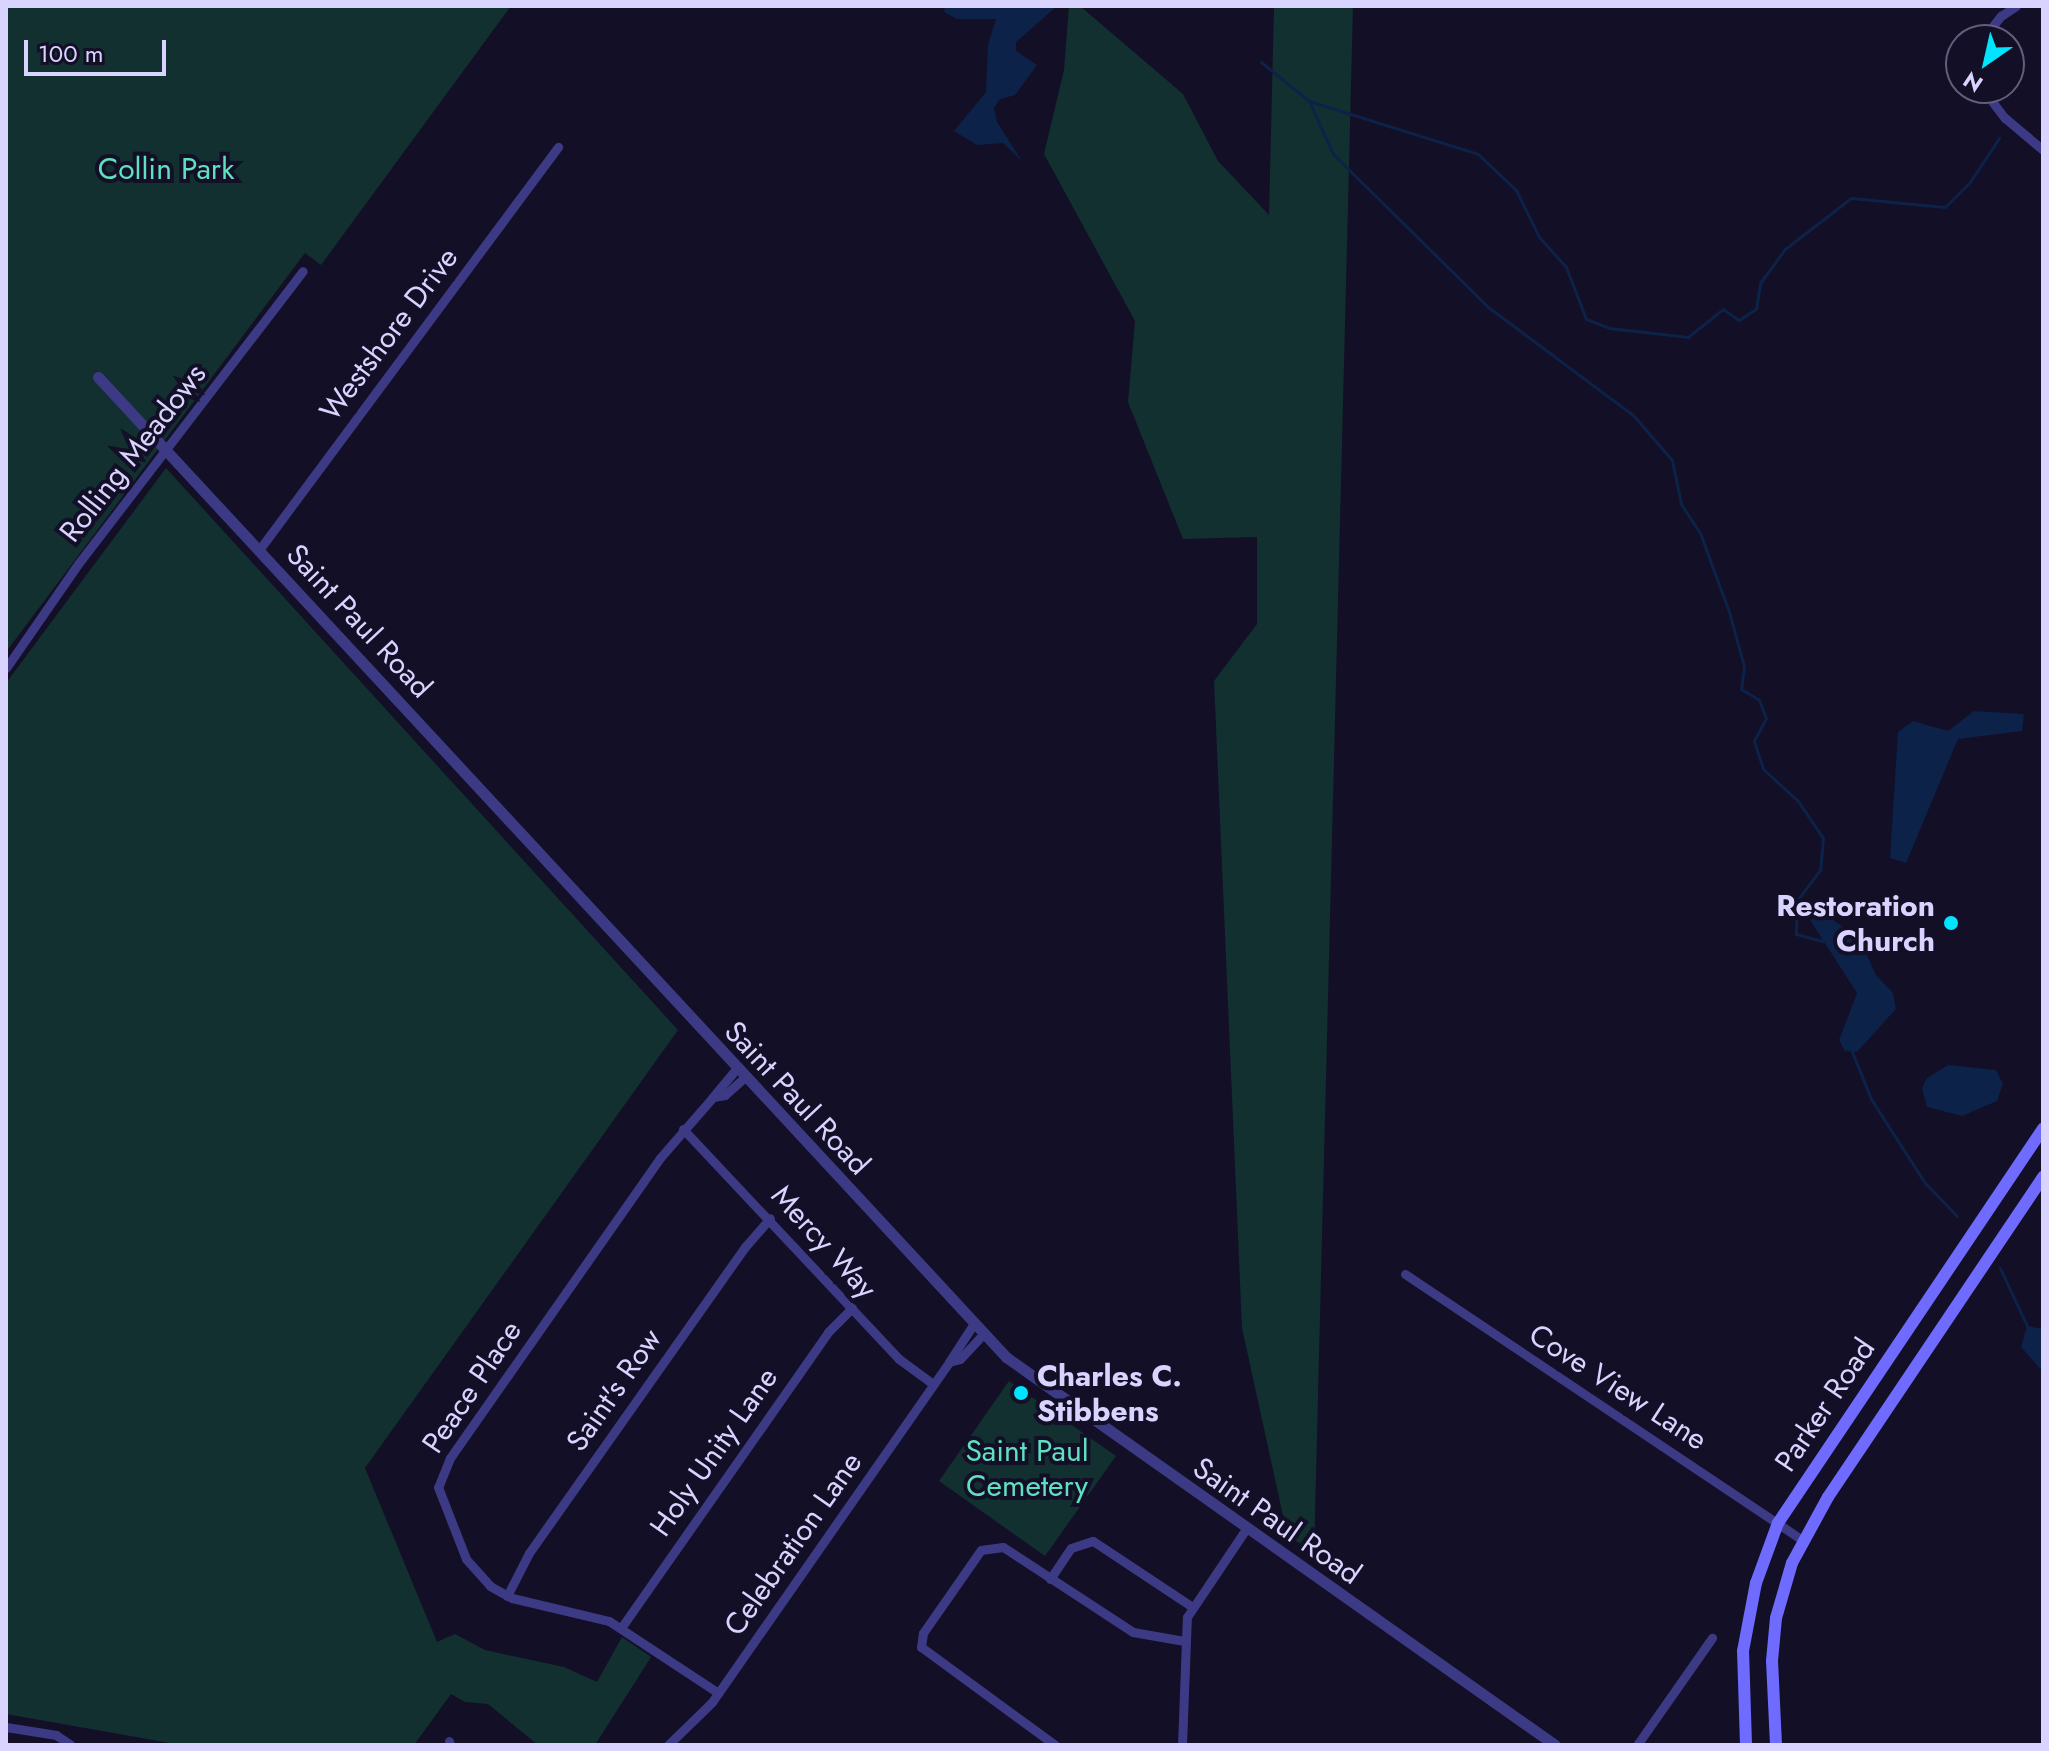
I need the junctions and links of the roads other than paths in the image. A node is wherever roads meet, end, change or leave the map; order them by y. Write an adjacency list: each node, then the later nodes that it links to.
1 (2016, 6): 2 (street)
2 (1998, 24)
3 (1994, 104): 5 (street)
4 (558, 147): 9 (street, Westshore Drive)
5 (2043, 150)
6 (303, 271): 8 (street, Rolling Meadows)
7 (98, 377): 8 (street, Saint Paul Road)
8 (166, 451): 9 (street, Saint Paul Road); 10 (street, Rolling Meadows)
9 (259, 550): 11 (street, Saint Paul Road)
10 (6, 668)
11 (741, 1072): 12 (street, Peace Place); 18 (street, Saint Paul Road)
12 (683, 1129): 15 (street, Mercy Way); 26 (street, Peace Place)
13 (2043, 1129): 22 (main road, Parker Road)
14 (2043, 1177): 24 (main road, Parker Road)
15 (770, 1218): 17 (street, Mercy Way); 26 (street, Saint's Row)
16 (1405, 1274): 22 (street, Cove View Lane)
17 (852, 1308): 21 (street, Mercy Way); 28 (street, Holy Unity Lane)
18 (973, 1325): 19 (street, Saint Paul Road); 20 (street, Celebration Lane)
19 (983, 1334): 20 (street, Celebration Lane); 23 (street, Saint Paul Road)
20 (949, 1362): 21 (street, Celebration Lane)
21 (933, 1384): 31 (street, Celebration Lane)
22 (1778, 1523): 24 (street, Cove View Lane); 39 (main road, Parker Road)
23 (1246, 1529): 27 (street); 37 (street, Saint Paul Road)
24 (1803, 1540): 40 (main road, Parker Road)
25 (1050, 1579): 27 (street); 30 (street); 35 (street)
26 (507, 1596): 28 (street, Peace Place)
27 (1191, 1606): 30 (street)
28 (621, 1628): 31 (street, Peace Place)
29 (1712, 1638): 38 (street)
30 (1184, 1641): 36 (street)
31 (718, 1693): 34 (street, Celebration Lane)
32 (6, 1727): 33 (street)
33 (71, 1745)
34 (668, 1745)
35 (1055, 1745)
36 (1182, 1745)
37 (1555, 1745)
38 (1637, 1745)
39 (1746, 1745)
40 (1776, 1745)

